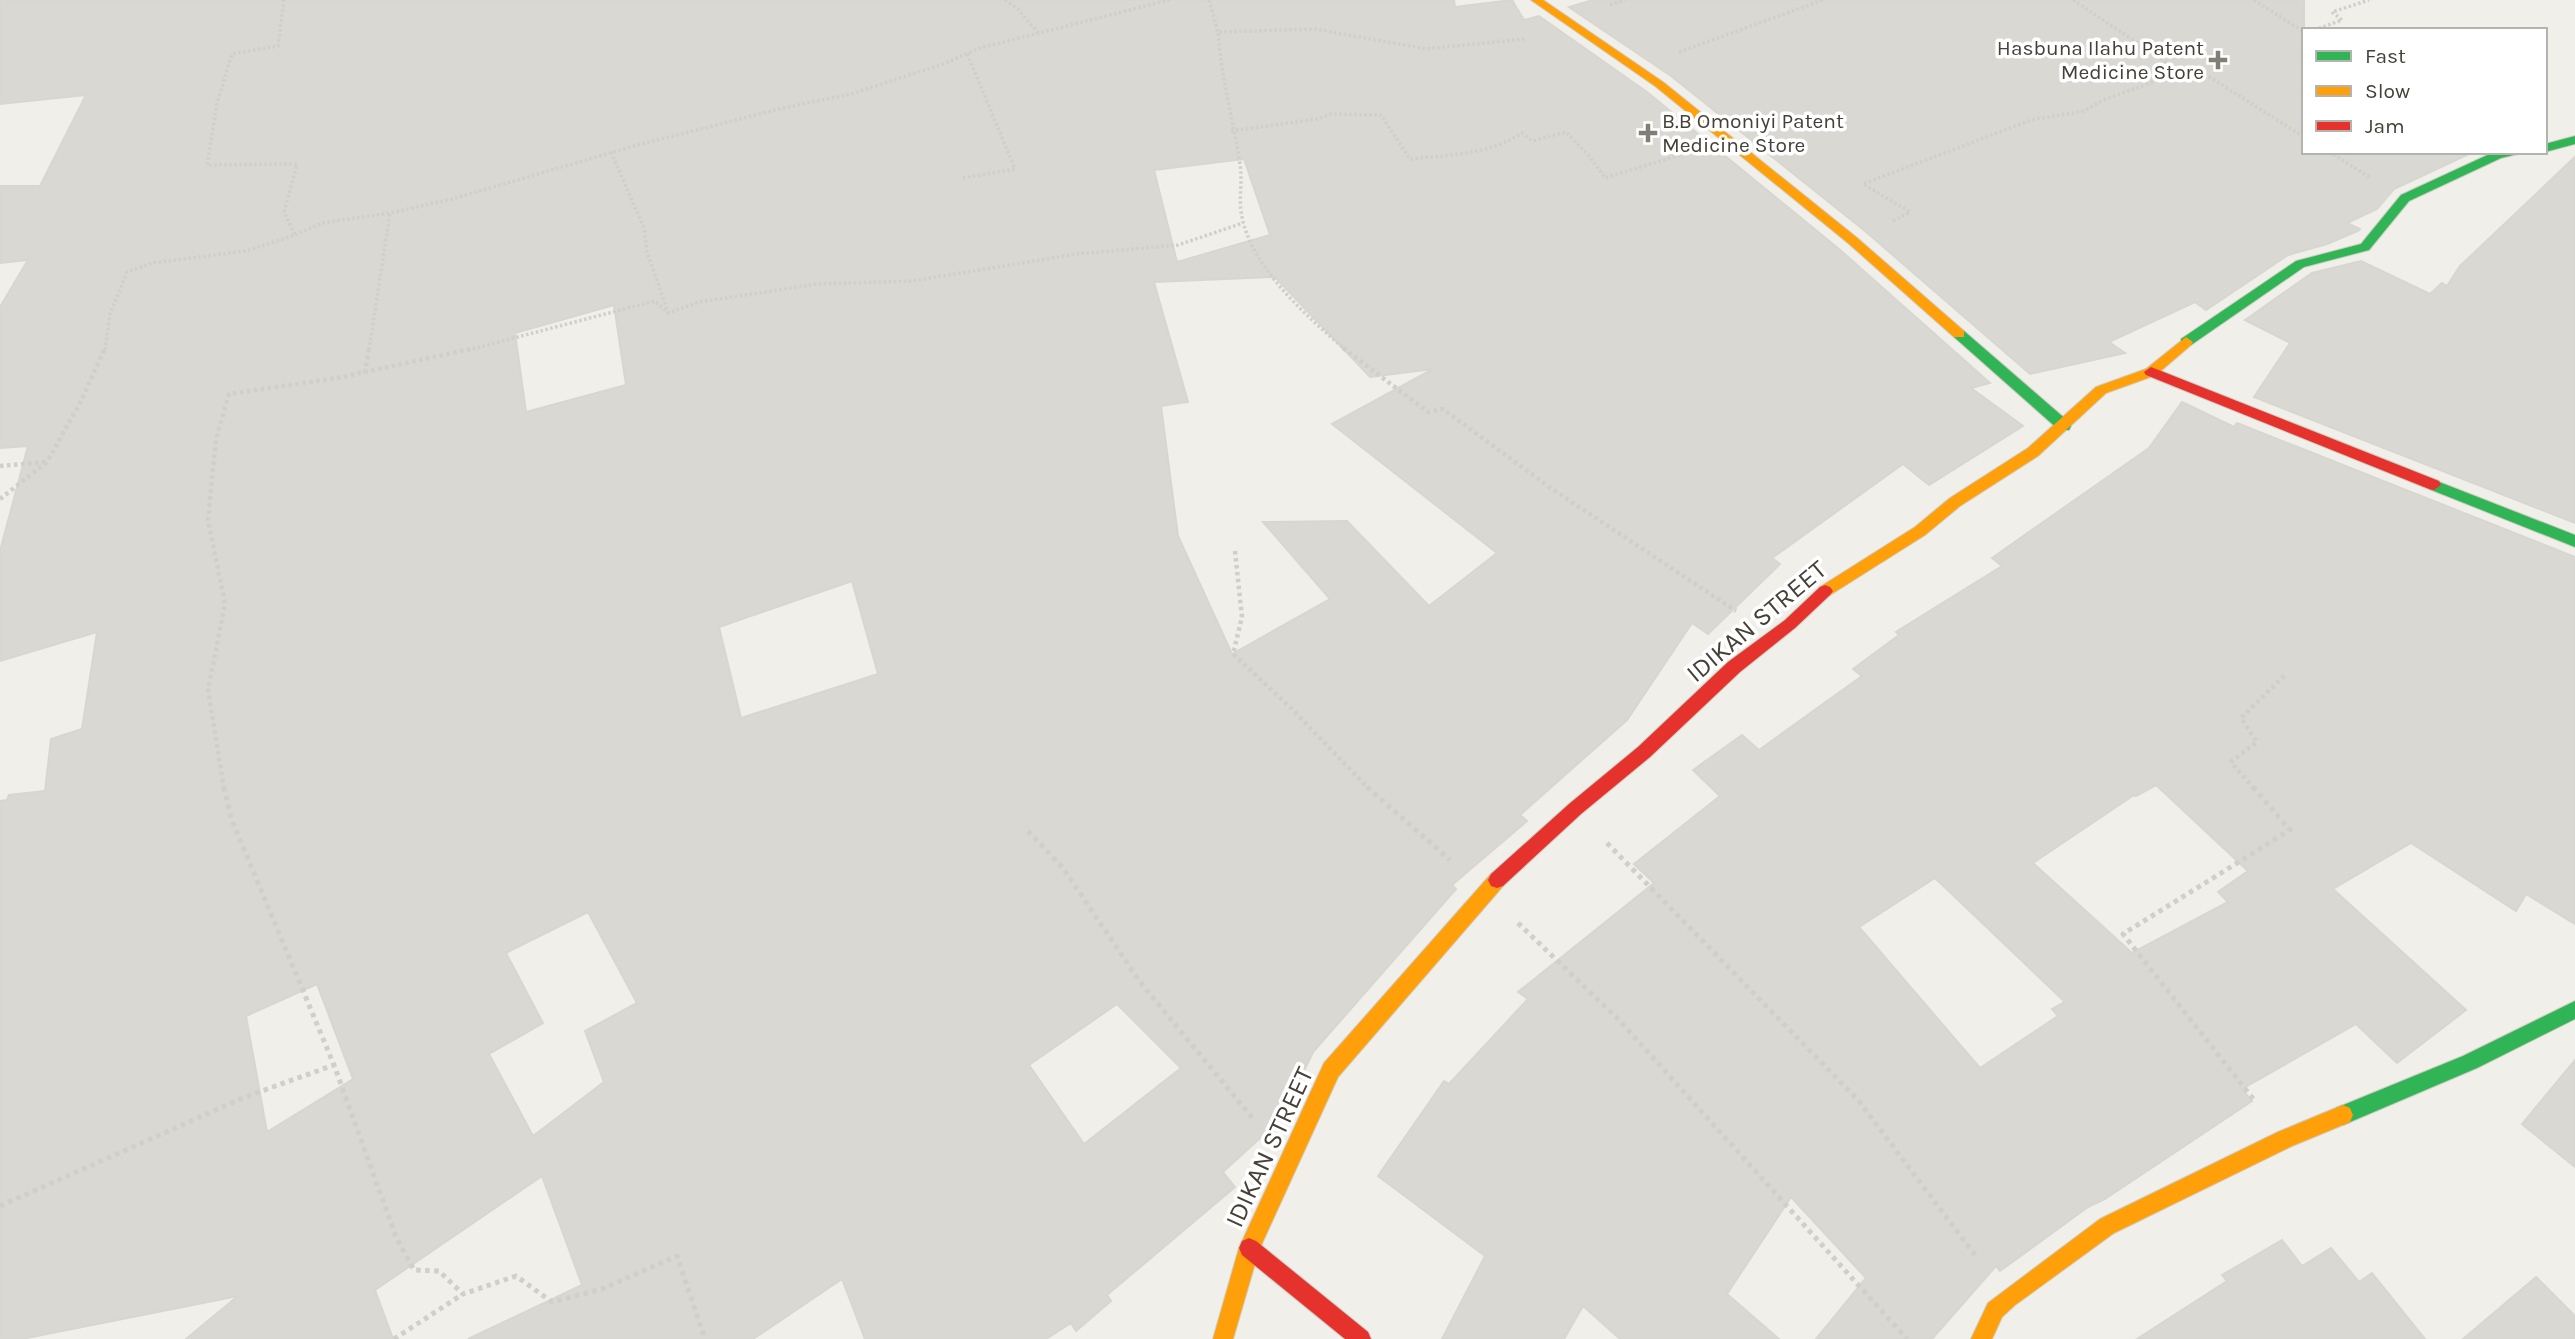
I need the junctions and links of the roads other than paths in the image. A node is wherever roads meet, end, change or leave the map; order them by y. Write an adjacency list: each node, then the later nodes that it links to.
1 (1536, 0): 6 (street)
2 (2575, 140): 3 (street)
3 (2547, 147)
4 (2505, 154): 5 (street, IDIKAN STREET)
5 (2151, 372): 6 (street, IDIKAN STREET); 7 (street)
6 (2064, 426): 9 (street, IDIKAN STREET)
7 (2575, 541)
8 (2575, 1010): 12 (street)
9 (1248, 1248): 10 (street, IDIKAN STREET); 11 (street)
10 (1223, 1339)
11 (1361, 1339)
12 (1981, 1339)

